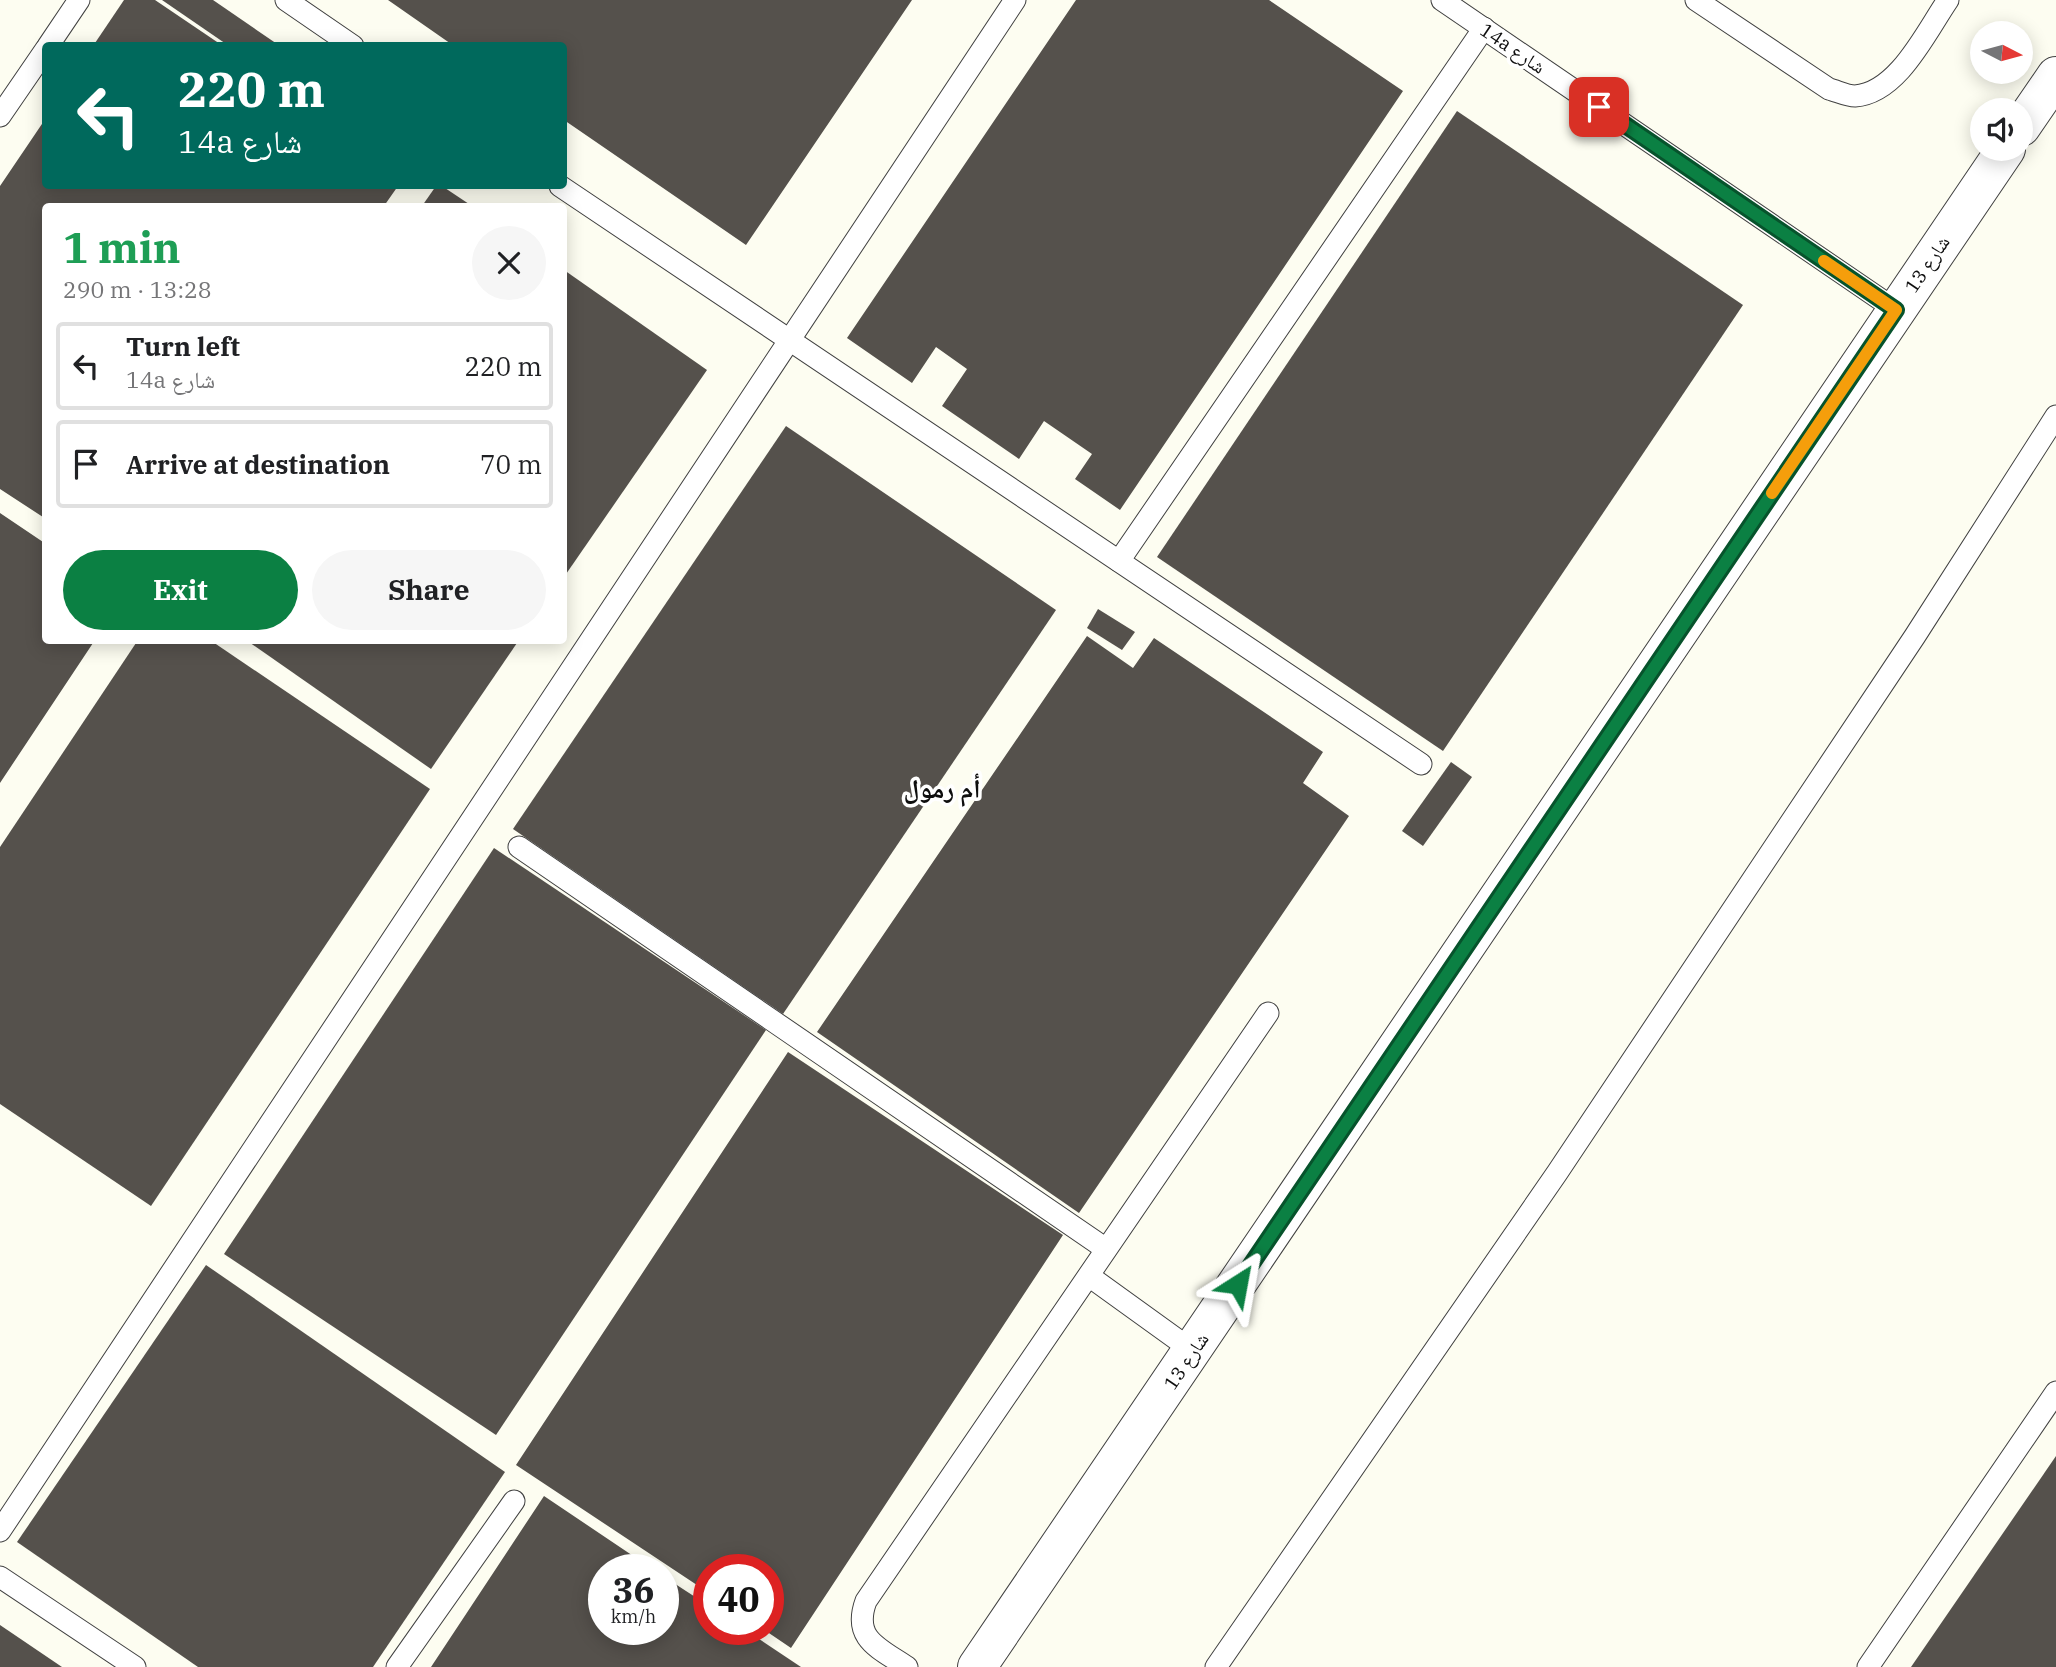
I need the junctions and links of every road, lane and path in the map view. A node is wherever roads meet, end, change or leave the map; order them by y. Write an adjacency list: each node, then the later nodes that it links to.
1 (79, 0): 8 (lane)
2 (286, 0): 9 (lane)
3 (1015, 0): 17 (lane)
4 (1442, 0): 7 (lane, 14a شارع)
5 (1696, 0): 6 (lane)
6 (1948, 0)
7 (1484, 28): 16 (lane, 14a شارع); 19 (lane)
8 (50, 42)
9 (347, 42)
10 (42, 54): 13 (lane)
11 (2056, 76): 12 (street)
12 (2033, 110)
13 (0, 116)
14 (1998, 161): 16 (street, شارع 13)
15 (564, 189): 17 (lane)
16 (1896, 310): 25 (street, شارع 13)
17 (789, 341): 19 (lane); 28 (lane)
18 (2056, 416): 34 (lane)
19 (1119, 561): 20 (lane)
20 (1422, 764)
21 (519, 847): 23 (lane)
22 (1268, 1013): 23 (lane)
23 (1106, 1250): 24 (lane)
24 (1088, 1276): 25 (lane); 32 (lane)
25 (1193, 1351): 33 (street, شارع 13)
26 (2056, 1392): 35 (lane)
27 (514, 1501): 31 (lane)
28 (0, 1531)
29 (0, 1577): 30 (lane)
30 (135, 1667)
31 (397, 1667)
32 (906, 1667)
33 (977, 1667)
34 (1216, 1667)
35 (1868, 1667)

